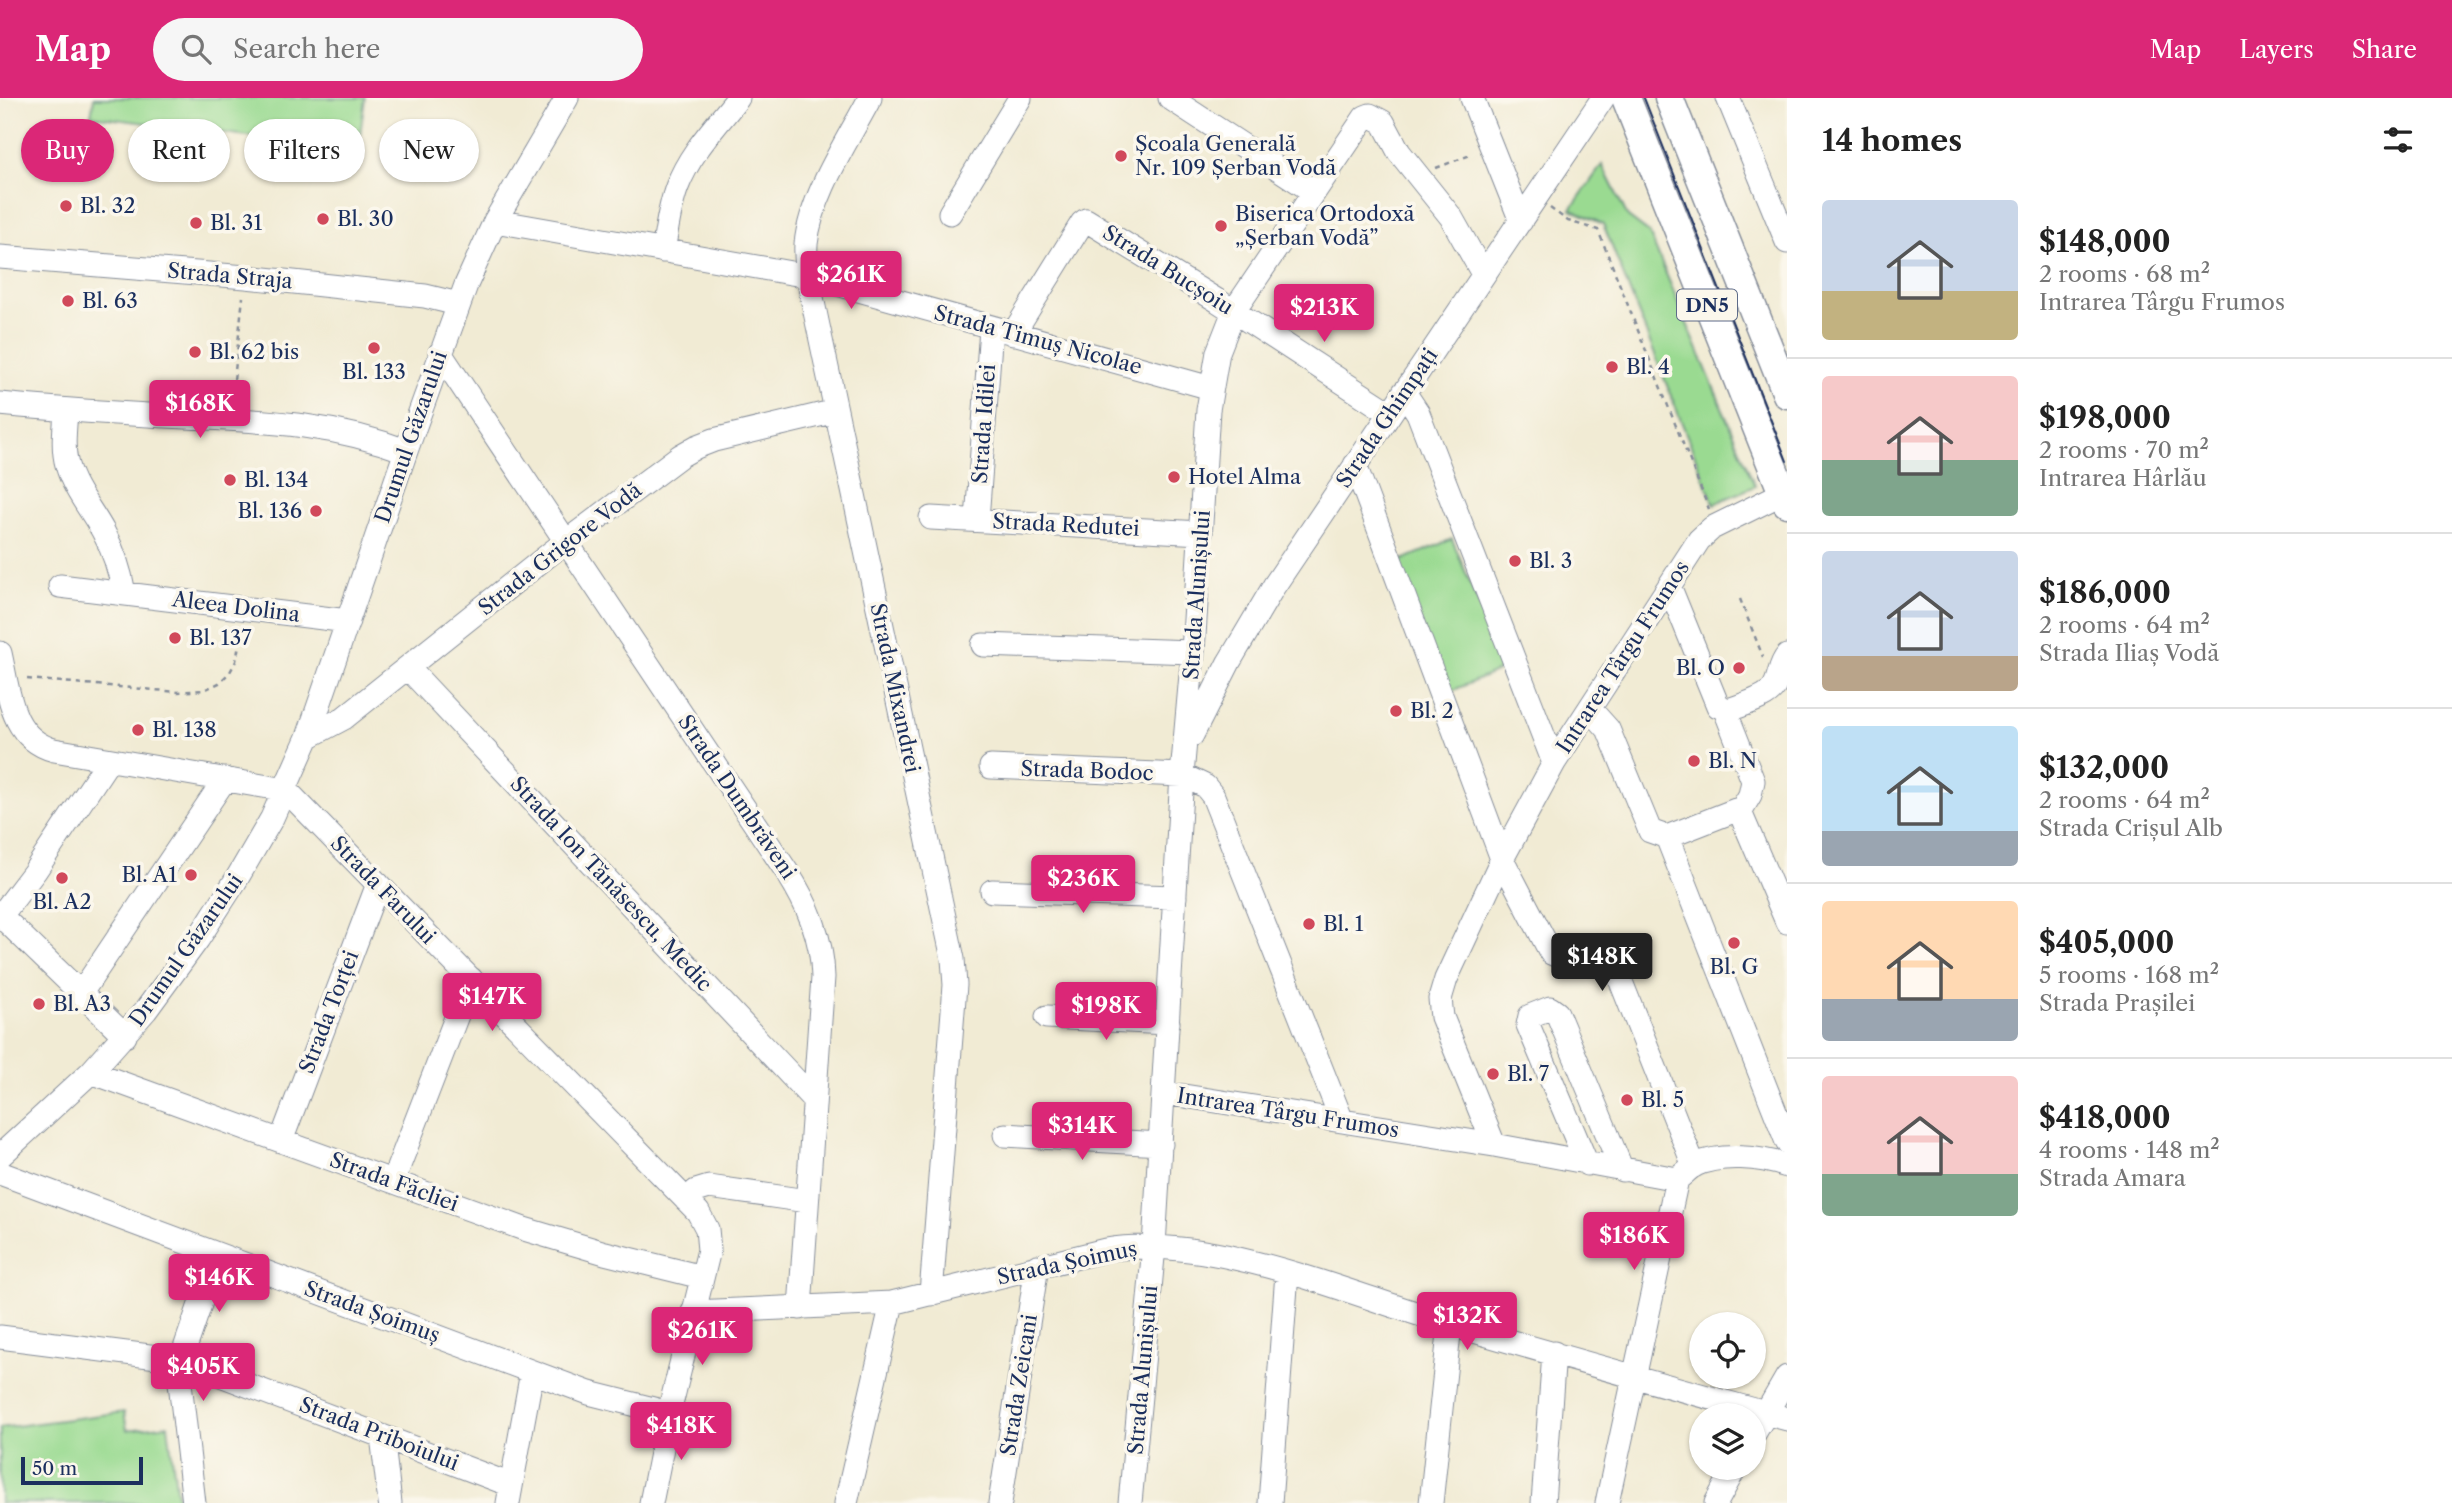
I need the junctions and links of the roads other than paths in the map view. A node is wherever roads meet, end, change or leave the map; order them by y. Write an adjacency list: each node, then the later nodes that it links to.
1 (567, 98): 15 (street, Drumul Găzarului)
2 (738, 98): 17 (street)
3 (870, 98): 20 (street, Strada Mixandrei)
4 (1020, 98): 12 (street)
5 (1170, 98): 11 (street)
6 (1472, 98): 14 (street)
7 (1603, 98): 14 (street, Strada Ghimpați)
8 (1626, 98): 34 (main road, DN5)
9 (1669, 98): 27 (main road, DN5)
10 (1728, 98): 16 (street)
11 (1314, 192): 19 (street, Strada Alunișului); 22 (street, Strada Alunișului)
12 (950, 213)
13 (1086, 220): 22 (street, Strada Bucșoiu); 23 (street, Strada Idilei)
14 (1521, 220): 19 (street, Strada Ghimpați)
15 (495, 221): 17 (street, Strada Timuș Nicolae); 21 (street, Drumul Găzarului)
16 (1787, 242)
17 (663, 251): 20 (street, Strada Timuș Nicolae)
18 (0, 257): 21 (street, Strada Straja)
19 (1483, 274): 26 (street, Strada Ghimpați)
20 (807, 276): 23 (street, Strada Timuș Nicolae); 30 (street, Strada Mixandrei)
21 (458, 304): 24 (street, Drumul Găzarului)
22 (1234, 311): 25 (street, Strada Alunișului); 31 (street, Strada Bucșoiu)
23 (1002, 331): 25 (street, Strada Timuș Nicolae); 36 (street, Strada Idilei)
24 (440, 353): 32 (street, Drumul Găzarului); 38 (street, Strada Dumbrăveni)
25 (1211, 388): 37 (street, Strada Alunișului)
26 (1404, 392): 31 (street, Strada Ghimpați); 53 (street)
27 (1787, 394)
28 (0, 404): 29 (street)
29 (66, 411): 32 (street); 41 (street)
30 (836, 411): 38 (street, Strada Grigore Vodă); 94 (street, Strada Mixandrei)
31 (1390, 413): 33 (street, Strada Ghimpați)
32 (406, 450): 42 (street, Drumul Găzarului)
33 (1355, 465): 51 (street, Strada Ghimpați); 60 (street)
34 (1785, 498): 40 (street, Intrarea Târgu Frumos)
35 (931, 518): 36 (street, Strada Redutei)
36 (977, 520): 37 (street, Strada Redutei)
37 (1201, 533): 44 (street, Strada Alunișului)
38 (566, 542): 47 (street, Strada Grigore Vodă); 73 (street, Strada Dumbrăveni)
39 (60, 586): 41 (street, Aleea Dolina)
40 (1670, 588): 48 (street, Intrarea Târgu Frumos); 49 (street)
41 (124, 593): 42 (street, Aleea Dolina)
42 (348, 621): 50 (street, Drumul Găzarului)
43 (983, 645): 44 (street)
44 (1194, 652): 51 (street, Strada Alunișului)
45 (1787, 656): 49 (street)
46 (3, 666): 52 (street)
47 (408, 668): 50 (street, Strada Grigore Vodă); 73 (street, Strada Ion Tănăsescu, Medic)
48 (1590, 709): 53 (street, Intrarea Târgu Frumos); 59 (street)
49 (1725, 710): 58 (street)
50 (307, 737): 57 (street, Drumul Găzarului)
51 (1186, 747): 55 (street, Strada Alunișului)
52 (109, 760): 56 (street); 64 (street, Drumul Găzarului)
53 (1554, 763): 60 (street, Intrarea Târgu Frumos)
54 (991, 767): 55 (street, Strada Bodoc)
55 (1182, 775): 63 (street, Strada Alunișului); 74 (street)
56 (225, 779): 57 (street); 67 (street)
57 (286, 790): 61 (street, Strada Farului); 70 (street, Drumul Găzarului)
58 (1740, 811): 59 (street); 65 (street)
59 (1667, 837): 77 (street)
60 (1502, 859): 79 (street, Intrarea Târgu Frumos); 84 (street)
61 (378, 884): 66 (street, Strada Farului); 76 (street, Strada Torței)
62 (992, 891): 63 (street)
63 (1175, 897): 69 (street, Strada Alunișului)
64 (1, 916): 67 (street, Drumul Găzarului)
65 (1787, 922)
66 (471, 979): 86 (street); 87 (street, Strada Farului)
67 (81, 993): 70 (street, Drumul Găzarului)
68 (1047, 1017): 69 (street)
69 (1168, 1023): 72 (street, Strada Alunișului)
70 (125, 1036): 71 (street, Drumul Găzarului)
71 (91, 1072): 76 (street, Strada Făcliei); 80 (street, Drumul Găzarului)
72 (1165, 1093): 74 (street, Intrarea Târgu Frumos); 78 (street, Strada Alunișului)
73 (814, 1100): 88 (street, Strada Dumbrăveni)
74 (1342, 1121): 79 (street, Intrarea Târgu Frumos)
75 (1004, 1135): 78 (street)
76 (281, 1141): 86 (street, Strada Făcliei)
77 (1787, 1142)
78 (1161, 1144): 89 (street, Strada Alunișului)
79 (1494, 1145): 81 (street, Intrarea Târgu Frumos)
80 (0, 1156)
81 (1587, 1164): 83 (street, Intrarea Târgu Frumos); 83 (street)
82 (1787, 1166): 84 (street, Intrarea Târgu Frumos)
83 (1622, 1170): 84 (street, Intrarea Târgu Frumos)
84 (1686, 1172): 103 (street)
85 (0, 1173): 90 (street, Strada Șoimuș)
86 (393, 1181): 93 (street, Strada Făcliei)
87 (686, 1200): 88 (street); 93 (street, Strada Farului)
88 (807, 1201): 96 (street, Strada Dumbrăveni)
89 (1154, 1246): 91 (street, Strada Șoimuș); 92 (street, Strada Șoimuș); 115 (street, Strada Alunișului)
90 (217, 1255): 101 (street); 102 (street, Strada Șoimuș)
91 (1037, 1266): 94 (street, Strada Șoimuș); 114 (street, Strada Zeicani)
92 (1287, 1273): 98 (street, Strada Șoimuș); 116 (street)
93 (702, 1277): 97 (street, Strada Farului)
94 (931, 1293): 95 (street, Strada Șoimuș)
95 (892, 1303): 96 (street, Strada Șoimuș); 113 (street)
96 (800, 1308): 97 (street, Strada Șoimuș)
97 (693, 1312): 105 (street, Strada Farului)
98 (1450, 1324): 100 (street, Strada Șoimuș); 117 (street)
99 (0, 1337): 101 (street, Strada Priboiului)
100 (1554, 1353): 103 (street, Strada Șoimuș); 118 (street)
101 (181, 1360): 107 (street, Strada Priboiului); 110 (street)
102 (532, 1372): 105 (street, Strada Șoimuș); 109 (street)
103 (1634, 1375): 106 (street, Strada Șoimuș); 119 (street)
104 (1787, 1377): 106 (street)
105 (669, 1413): 112 (street, Strada Farului)
106 (1776, 1416)
107 (382, 1436): 109 (street, Strada Priboiului); 111 (street)
108 (1728, 1480): 120 (street)
109 (510, 1494)
110 (194, 1503)
111 (390, 1503)
112 (651, 1503)
113 (846, 1503)
114 (1000, 1503)
115 (1130, 1503)
116 (1270, 1503)
117 (1431, 1503)
118 (1543, 1503)
119 (1607, 1503)
120 (1716, 1503)

